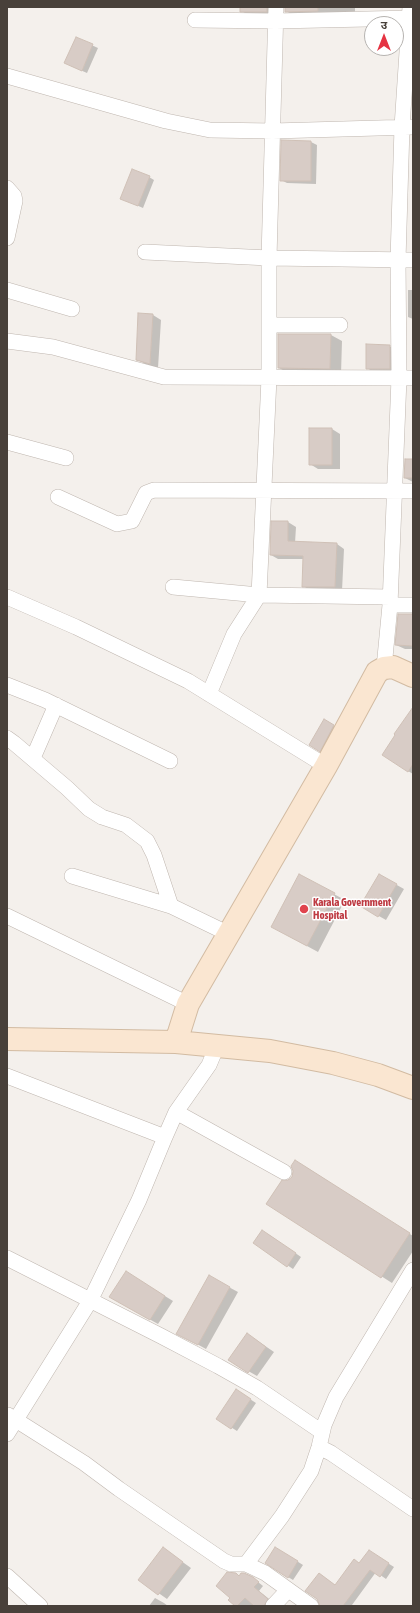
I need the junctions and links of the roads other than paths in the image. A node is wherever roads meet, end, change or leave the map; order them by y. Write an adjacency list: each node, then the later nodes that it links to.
1 (276, 14): 2 (street); 3 (street); 6 (street)
2 (411, 14): 5 (street)
3 (195, 20)
4 (7, 76): 6 (street)
5 (407, 127): 6 (street); 11 (street)
6 (273, 131): 10 (street)
7 (7, 188): 8 (street)
8 (7, 238)
9 (145, 252): 10 (street)
10 (269, 258): 11 (street); 14 (street)
11 (406, 260): 18 (street)
12 (7, 290): 13 (street)
13 (72, 309)
14 (269, 325): 15 (street); 17 (street)
15 (340, 325)
16 (7, 341): 17 (street)
17 (269, 378): 18 (street); 21 (street)
18 (406, 378): 22 (street)
19 (7, 442): 20 (street)
20 (66, 458)
21 (263, 489): 22 (street); 24 (street); 26 (street)
22 (394, 491): 23 (street); 28 (street)
23 (413, 491)
24 (58, 497)
25 (173, 587): 26 (street)
26 (258, 595): 28 (street); 33 (street)
27 (7, 597): 33 (street)
28 (390, 601): 29 (street); 30 (street)
29 (413, 605)
30 (384, 668): 31 (street); 38 (street)
31 (413, 676)
32 (7, 685): 34 (street)
33 (209, 694): 38 (street)
34 (56, 705): 36 (street); 37 (street)
35 (7, 738): 36 (street)
36 (32, 758): 40 (street)
37 (170, 761)
38 (326, 766): 42 (street)
39 (72, 876): 40 (street)
40 (171, 906): 42 (street)
41 (7, 916): 43 (street)
42 (229, 934): 43 (street)
43 (188, 1004): 45 (street)
44 (7, 1039): 45 (street)
45 (176, 1042): 46 (street)
46 (217, 1046): 48 (street); 49 (street)
47 (7, 1076): 50 (street)
48 (413, 1088)
49 (176, 1112): 50 (street); 51 (street)
50 (165, 1137): 54 (street)
51 (284, 1172)
52 (7, 1258): 54 (street)
53 (413, 1270): 56 (street)
54 (90, 1301): 55 (street); 56 (street)
55 (11, 1418): 57 (street); 60 (street)
56 (322, 1432): 58 (street)
57 (7, 1434)
58 (320, 1447): 59 (street); 60 (street)
59 (413, 1509)
60 (246, 1564): 62 (street)
61 (7, 1576): 63 (street)
62 (288, 1590): 64 (street); 65 (street)
63 (40, 1606)
64 (273, 1606)
65 (311, 1606)

